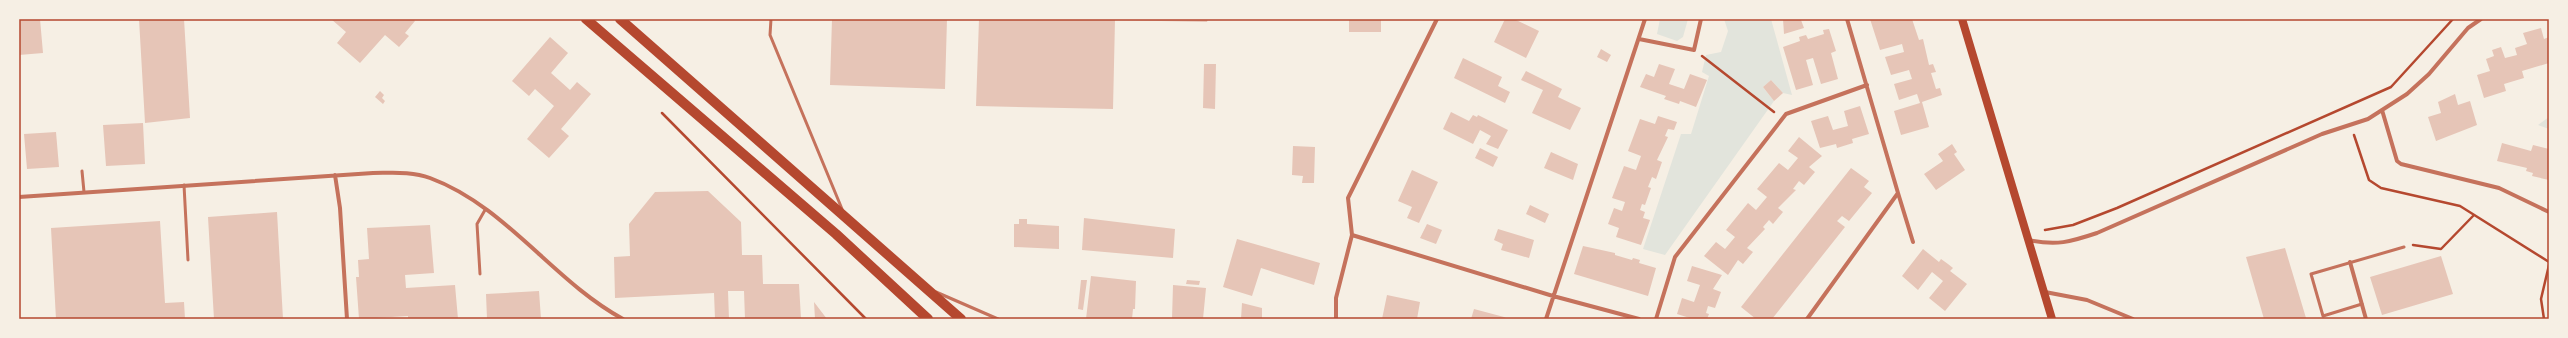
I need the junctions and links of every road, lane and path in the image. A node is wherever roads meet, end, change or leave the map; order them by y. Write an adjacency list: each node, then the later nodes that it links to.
1 (586, 19): 45 (main road)
2 (620, 19): 27 (main road)
3 (771, 19): 27 (lane)
4 (1437, 19): 28 (street)
5 (1645, 19): 11 (street)
6 (1702, 19): 12 (street)
7 (1847, 19): 13 (street)
8 (1962, 19): 29 (main road)
9 (2453, 19): 31 (path)
10 (2482, 19): 14 (street)
11 (1639, 39): 12 (street); 40 (street)
12 (1694, 50): 16 (path)
13 (1867, 85): 16 (street); 22 (street)
14 (2382, 110): 17 (street); 25 (street)
15 (662, 113): 44 (path)
16 (1782, 119): 51 (street)
17 (2351, 125): 26 (path); 31 (street)
18 (82, 171): 21 (lane)
19 (335, 175): 20 (street); 24 (street); 42 (street)
20 (184, 185): 21 (street); 33 (lane)
21 (84, 192): 23 (street)
22 (1898, 193): 30 (street); 52 (street)
23 (19, 197)
24 (485, 210): 37 (lane); 43 (street)
25 (2549, 212)
26 (2474, 215): 32 (path); 35 (path)
27 (845, 216): 38 (main road)
28 (1352, 235): 40 (street); 48 (street)
29 (2027, 239): 31 (street); 39 (main road)
30 (1913, 242)
31 (2049, 244)
32 (2404, 247): 34 (lane)
33 (188, 260)
34 (2350, 262): 41 (street); 41 (lane)
35 (2549, 262)
36 (2549, 265): 56 (path)
37 (480, 274)
38 (923, 285): 46 (main road); 47 (lane)
39 (2045, 292): 53 (main road); 54 (street)
40 (1553, 296): 49 (street); 50 (street)
41 (2362, 304): 55 (street)
42 (347, 319)
43 (623, 319)
44 (866, 319)
45 (928, 319)
46 (961, 319)
47 (998, 319)
48 (1336, 319)
49 (1546, 319)
50 (1639, 319)
51 (1656, 319)
52 (1807, 319)
53 (2052, 319)
54 (2133, 319)
55 (2366, 319)
56 (2544, 319)

